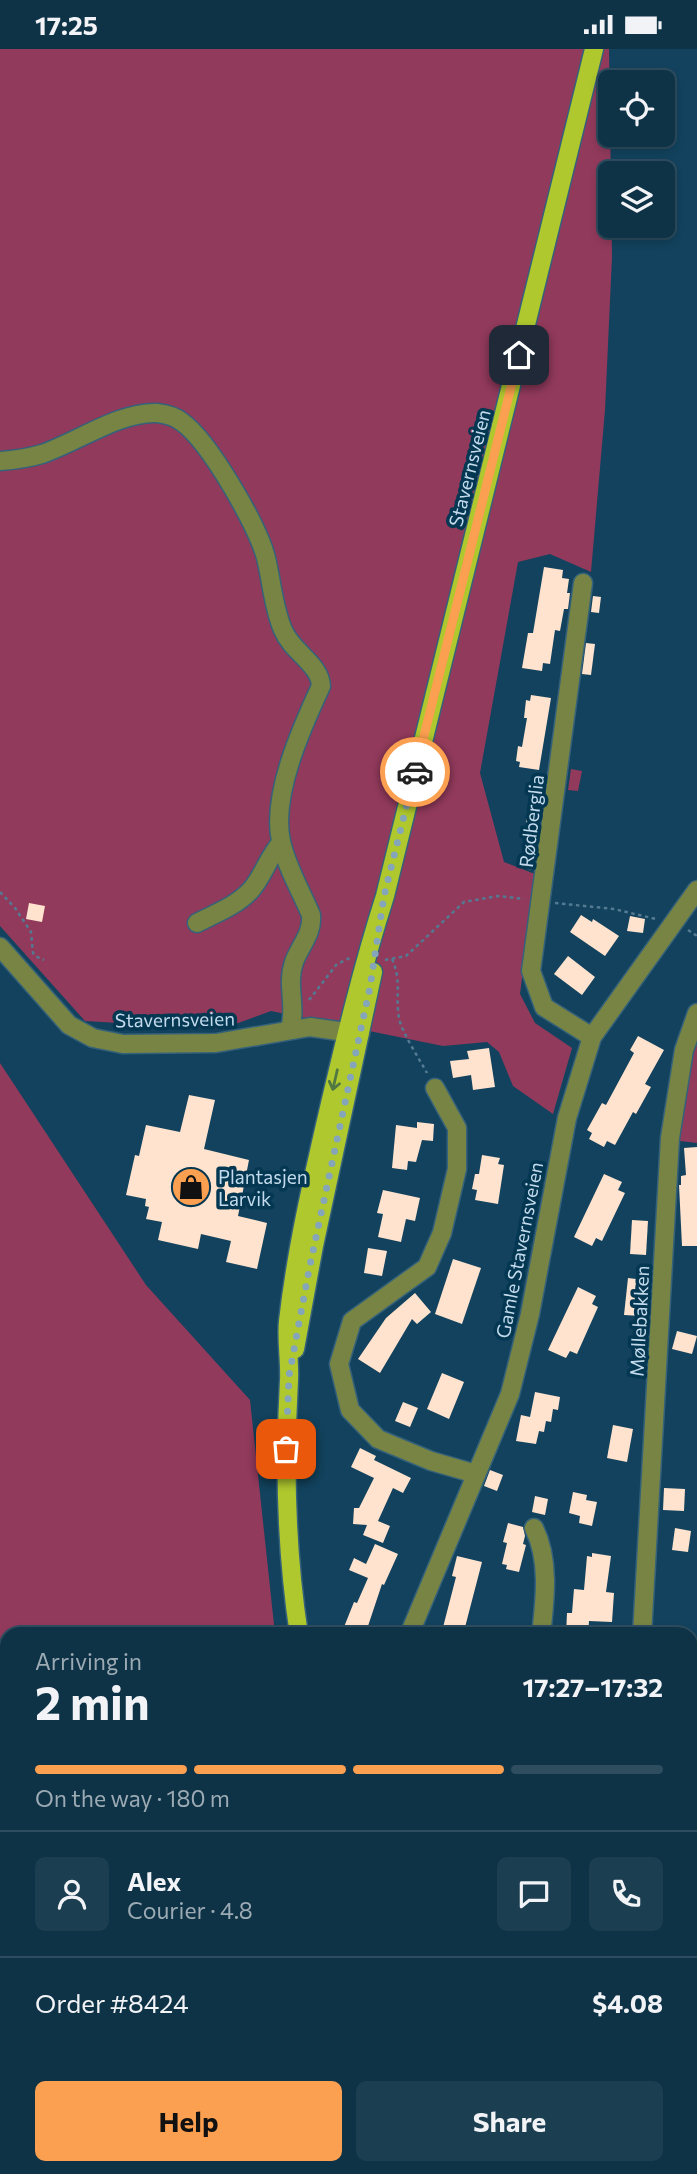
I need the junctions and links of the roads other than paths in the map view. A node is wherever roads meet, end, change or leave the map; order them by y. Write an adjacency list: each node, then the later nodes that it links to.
1 (594, 49): 10 (main road, Stavernsveien)
2 (0, 461): 4 (street)
3 (583, 583): 11 (street, Rødberglia)
4 (281, 843): 6 (street); 9 (street)
5 (697, 890): 11 (street, Gamle Stavernsveien)
6 (197, 923)
7 (0, 947): 9 (street, Stavernsveien)
8 (697, 1013): 18 (street, Møllebakken)
9 (292, 1021): 10 (street, Stavernsveien)
10 (354, 1033): 15 (main road, Stavernsveien)
11 (592, 1037): 13 (street, Gamle Stavernsveien)
12 (435, 1088): 13 (street)
13 (476, 1474): 16 (street, Gamle Stavernsveien)
14 (534, 1528): 17 (street)
15 (298, 1627)
16 (412, 1627)
17 (541, 1627)
18 (642, 1627)

